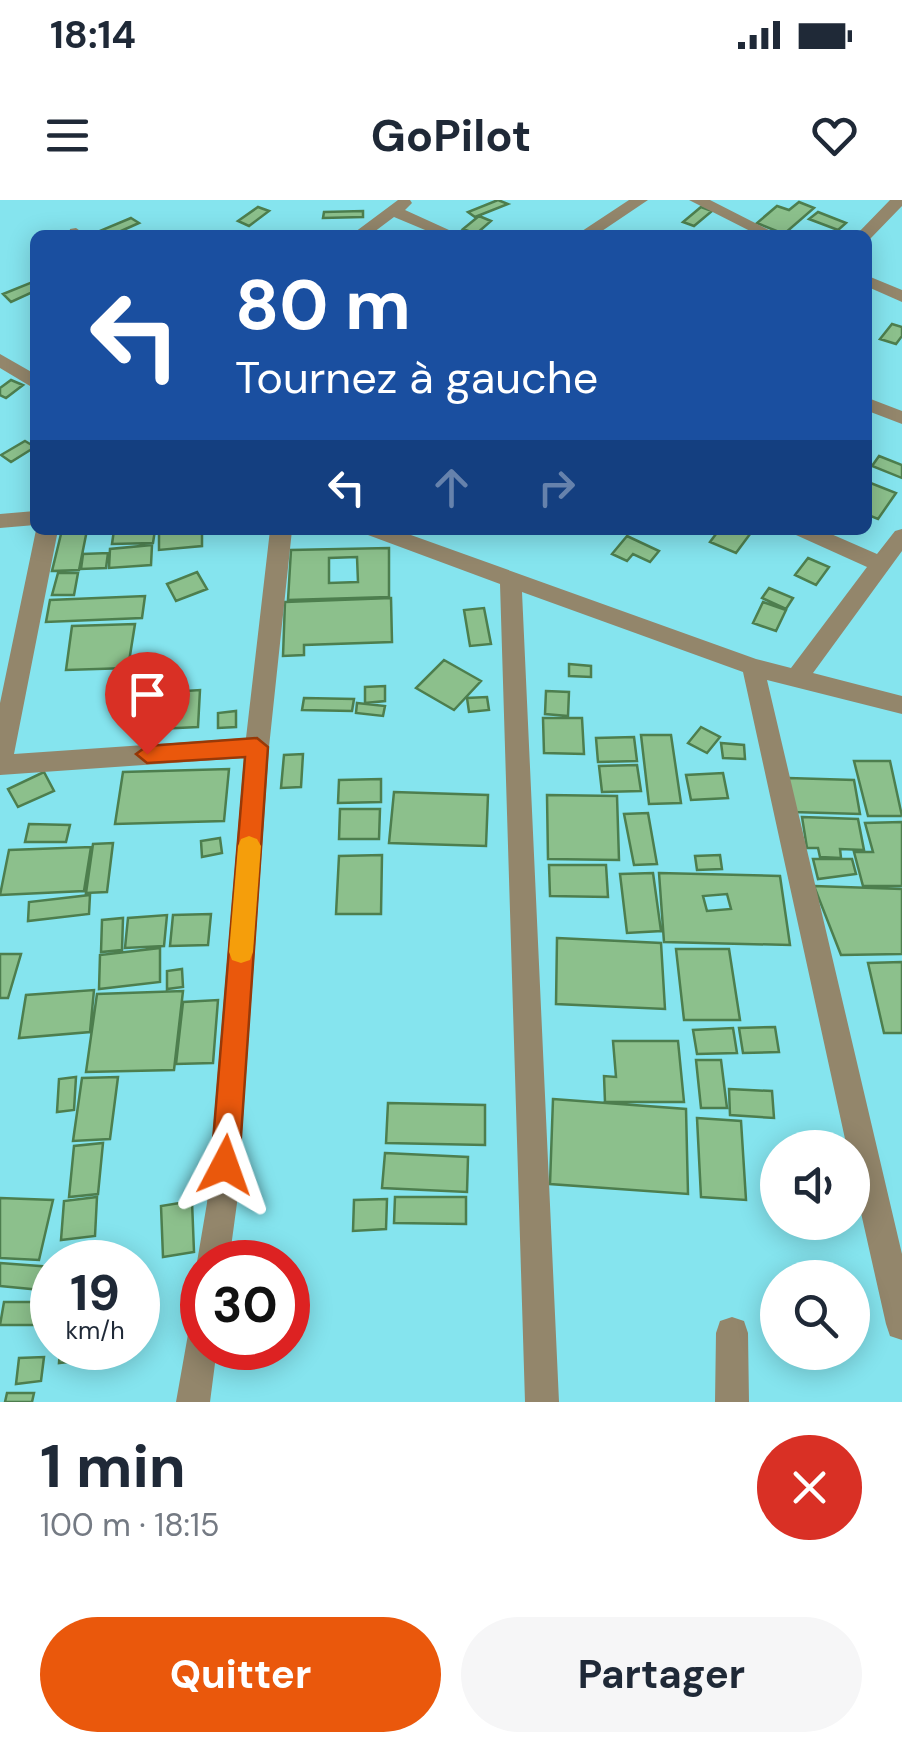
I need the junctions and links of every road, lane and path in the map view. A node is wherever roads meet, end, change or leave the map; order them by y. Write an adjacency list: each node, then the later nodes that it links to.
1 (640, 200): 7 (street)
2 (697, 200): 8 (street)
3 (899, 200): 9 (street)
4 (400, 205): 5 (street); 6 (street)
5 (366, 230)
6 (443, 230)
7 (592, 230)
8 (760, 230)
9 (869, 230)
10 (872, 283): 11 (street)
11 (902, 297)
12 (0, 360): 13 (street)
13 (30, 380)
14 (872, 406): 15 (street)
15 (902, 418)
16 (30, 518): 17 (street)
17 (0, 520)
18 (46, 535): 31 (street)
19 (279, 535): 30 (street)
20 (390, 535): 24 (street)
21 (438, 535): 24 (street)
22 (814, 535): 25 (street)
23 (902, 536): 25 (street)
24 (446, 553): 26 (street)
25 (881, 565): 28 (street)
26 (511, 580): 27 (street); 37 (street)
27 (752, 667): 28 (street); 33 (street)
28 (795, 680): 29 (street)
29 (902, 705)
30 (257, 747): 31 (street); 32 (street)
31 (0, 763)
32 (216, 1240)
33 (902, 1324)
34 (732, 1334): 38 (street)
35 (197, 1370): 36 (street)
36 (192, 1402)
37 (542, 1402)
38 (732, 1402)

